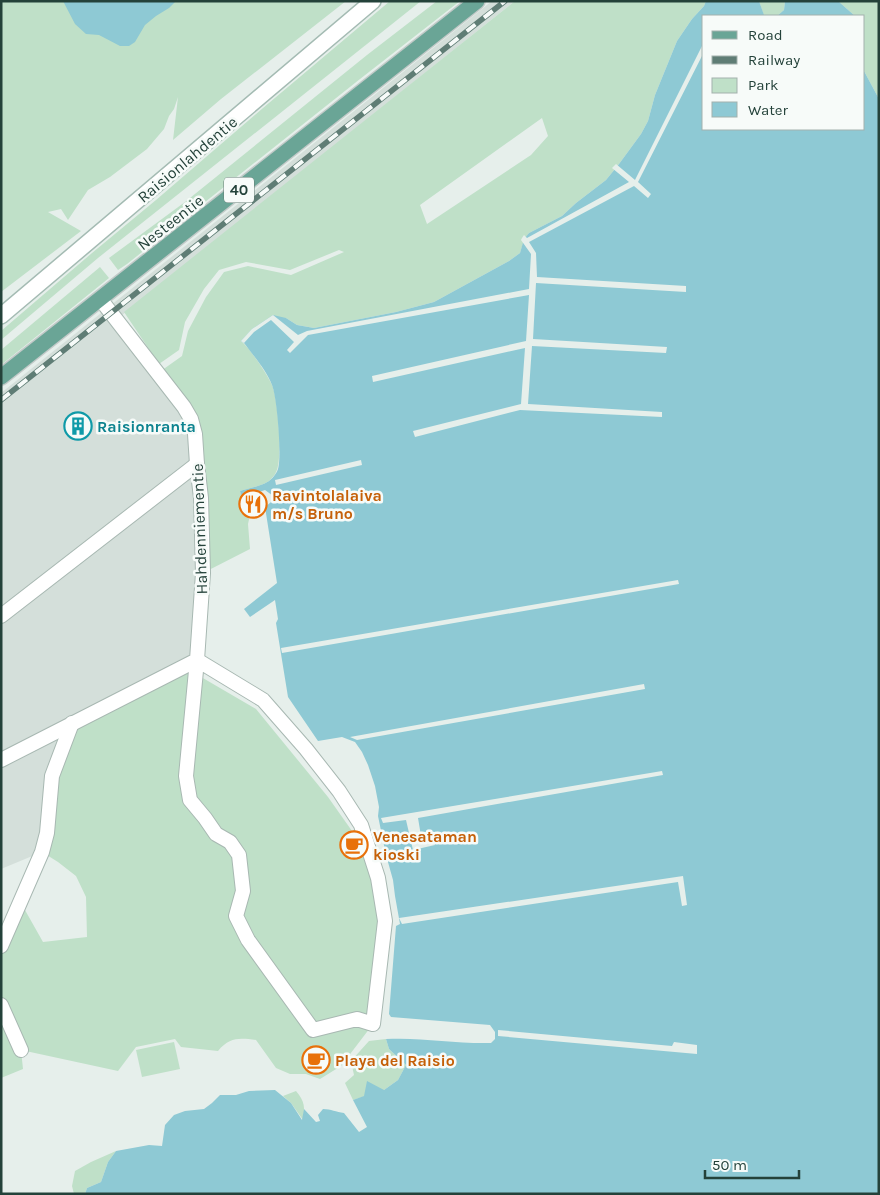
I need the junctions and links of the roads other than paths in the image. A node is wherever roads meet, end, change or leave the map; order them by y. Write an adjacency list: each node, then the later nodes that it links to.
1 (372, 1): 4 (main road, Raisionlahdentie)
2 (477, 1): 3 (main road, Nesteentie / 40)
3 (101, 300): 5 (main road, Nesteentie / 40); 6 (street, Hahdenniementie)
4 (1, 316)
5 (1, 378)
6 (197, 464): 7 (street); 8 (street, Hahdenniementie)
7 (1, 616)
8 (197, 660): 8 (street, Hahdenniementie); 9 (street)
9 (72, 723): 10 (street); 11 (street)
10 (1, 760)
11 (1, 946)
12 (1, 1005): 13 (street)
13 (21, 1050)

